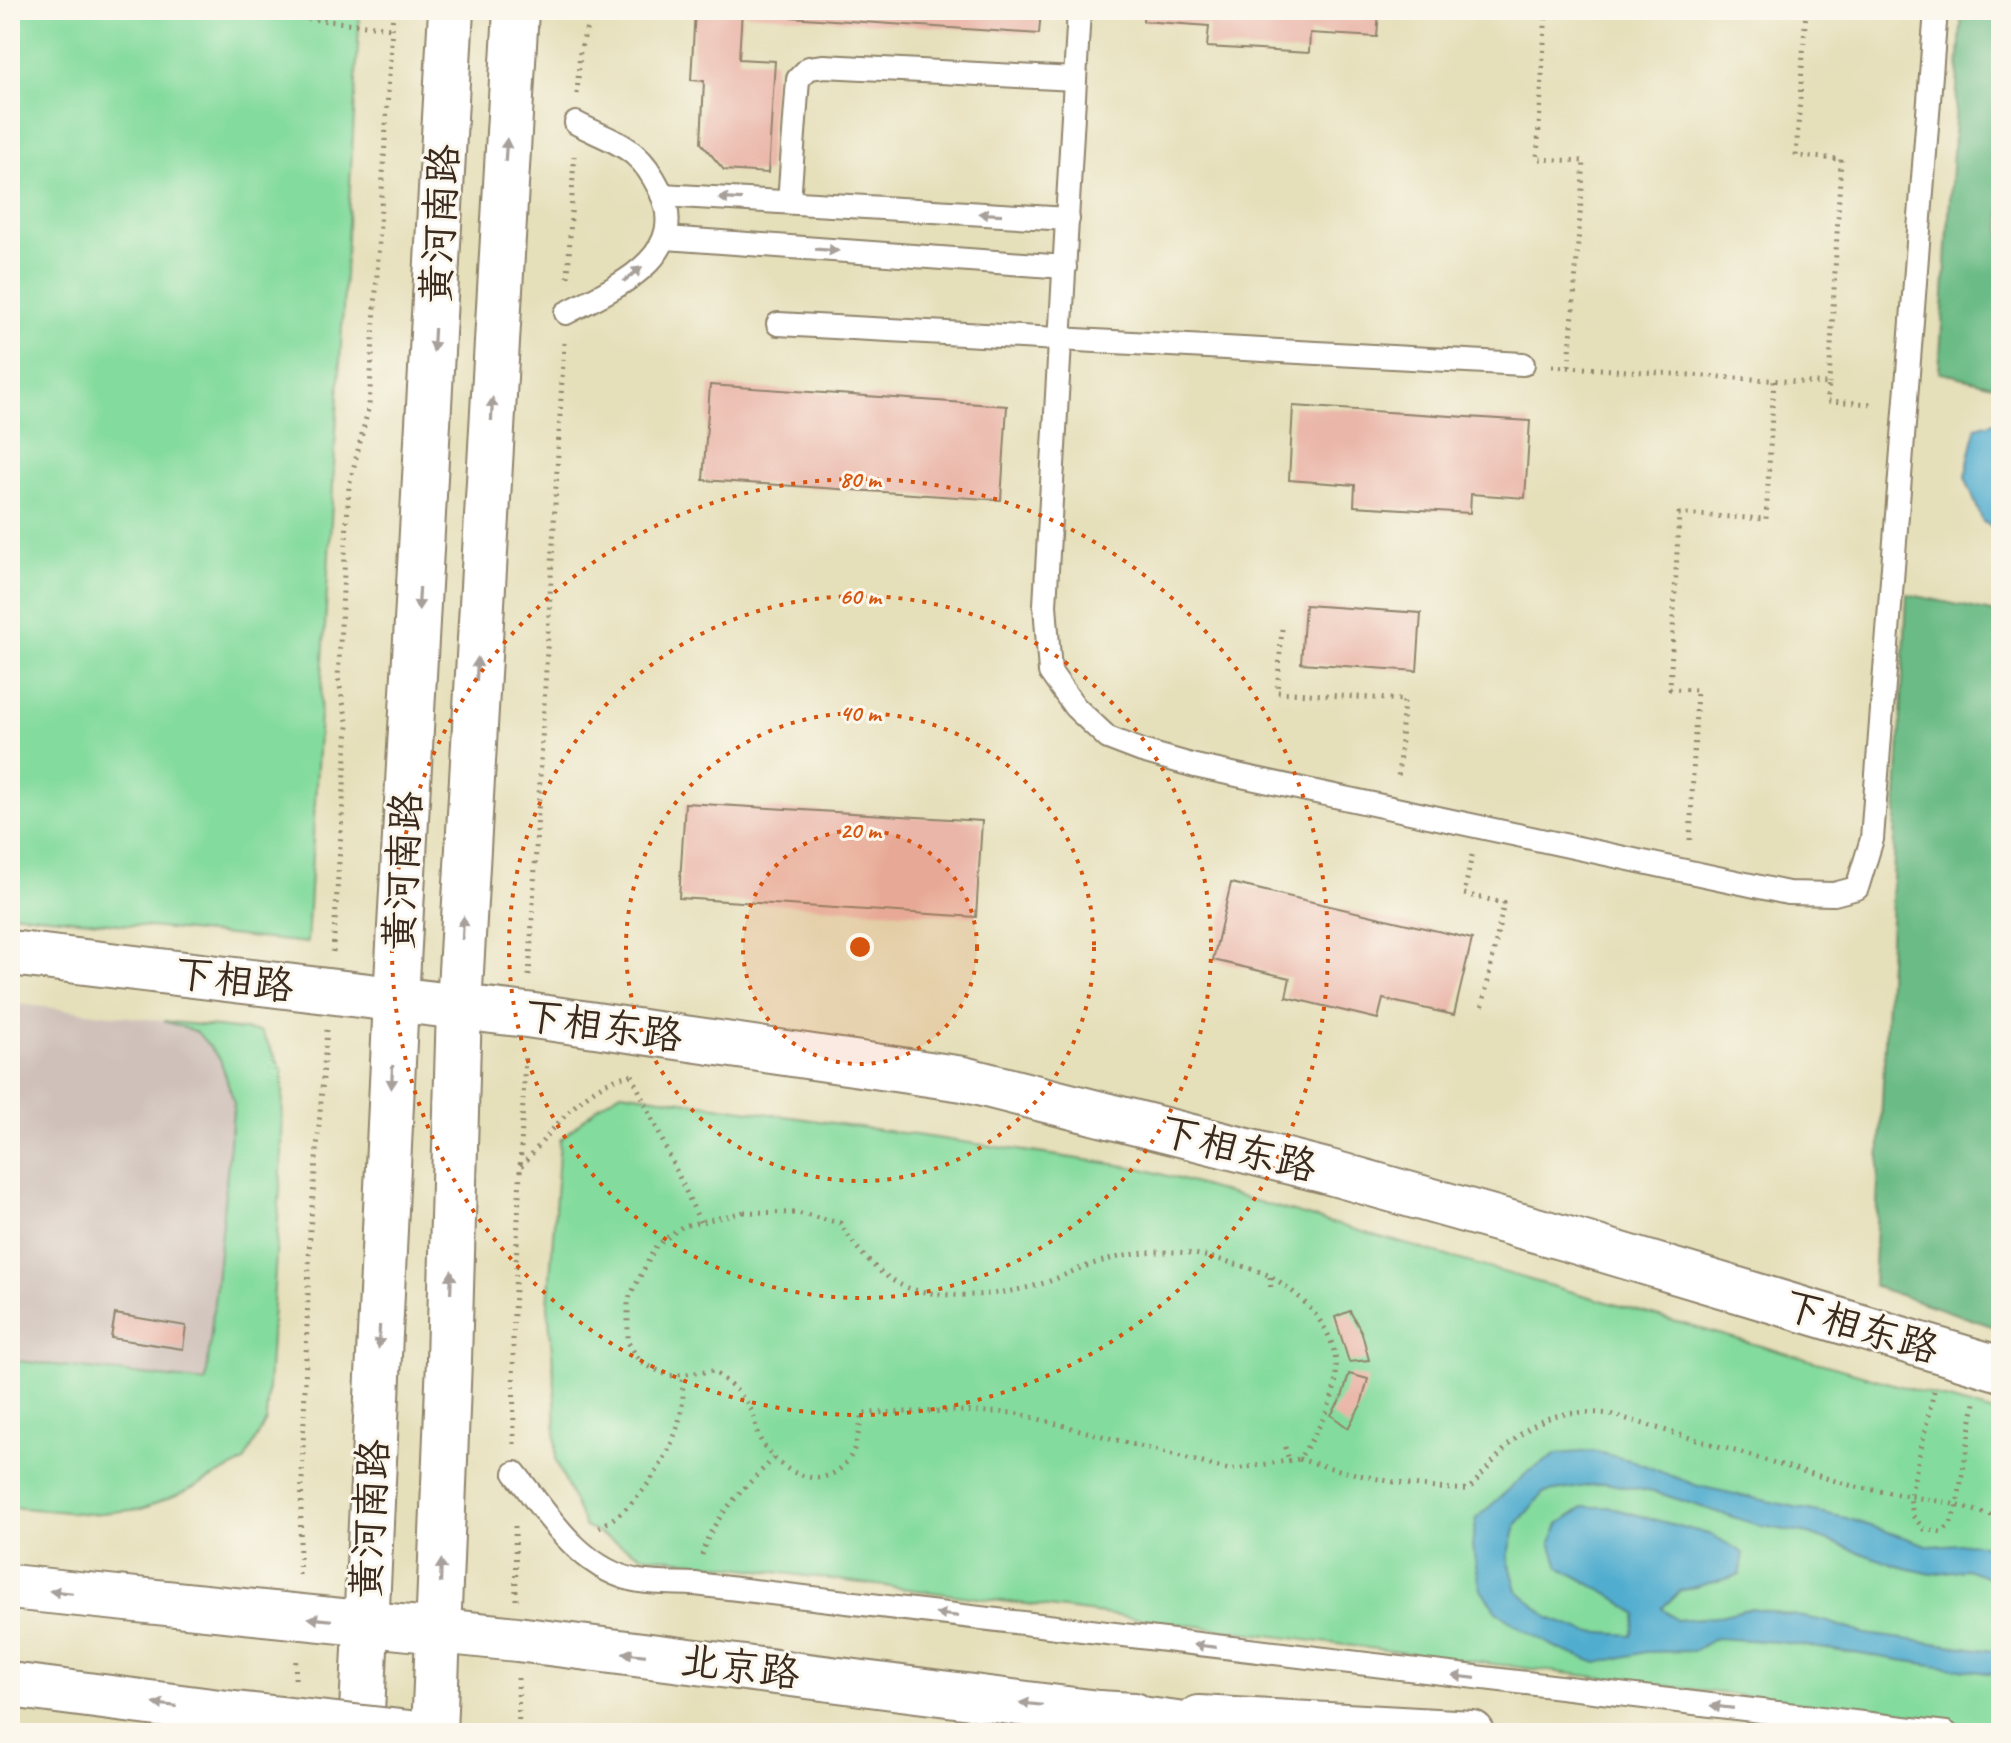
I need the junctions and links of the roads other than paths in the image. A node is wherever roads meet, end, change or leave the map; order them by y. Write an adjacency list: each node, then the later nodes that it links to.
1 (451, 10): 17 (main road, 黄河南路, one-way to 17)
2 (516, 10): 18 (main road, 黄河南路, one-way to 2)
3 (1079, 10): 5 (lane)
4 (1936, 10): 14 (lane)
5 (1075, 79): 8 (lane); 9 (lane)
6 (576, 123): 7 (lane)
7 (662, 195): 8 (lane, one-way to 7); 10 (lane)
8 (789, 202): 9 (lane, one-way to 8)
9 (1068, 219): 11 (lane)
10 (666, 238): 11 (lane, one-way to 11); 12 (lane, one-way to 10)
11 (1065, 267): 14 (lane)
12 (566, 313)
13 (778, 324): 14 (lane)
14 (1060, 340): 15 (lane)
15 (1523, 364)
16 (10, 953): 17 (main road, 下相路)
17 (396, 999): 18 (main road, 下相路); 22 (main road, 黄河南路, one-way to 22)
18 (459, 1006): 19 (main road, 下相东路); 23 (main road, 黄河南路, one-way to 18)
19 (1995, 1385)
20 (515, 1473): 31 (lane, one-way to 20)
21 (10, 1587): 22 (main road, 北京路, one-way to 21)
22 (365, 1624): 23 (main road, 北京路); 26 (main road, 黄河南路)
23 (438, 1630): 25 (main road, 北京路, one-way to 23); 28 (main road, 黄河南路)
24 (10, 1685): 27 (main road, one-way to 24, bridge)
25 (1098, 1713): 29 (main road); 30 (main road, 北京路)
26 (361, 1733)
27 (410, 1733)
28 (434, 1733)
29 (1241, 1733)
30 (1472, 1733)
31 (1946, 1733)

